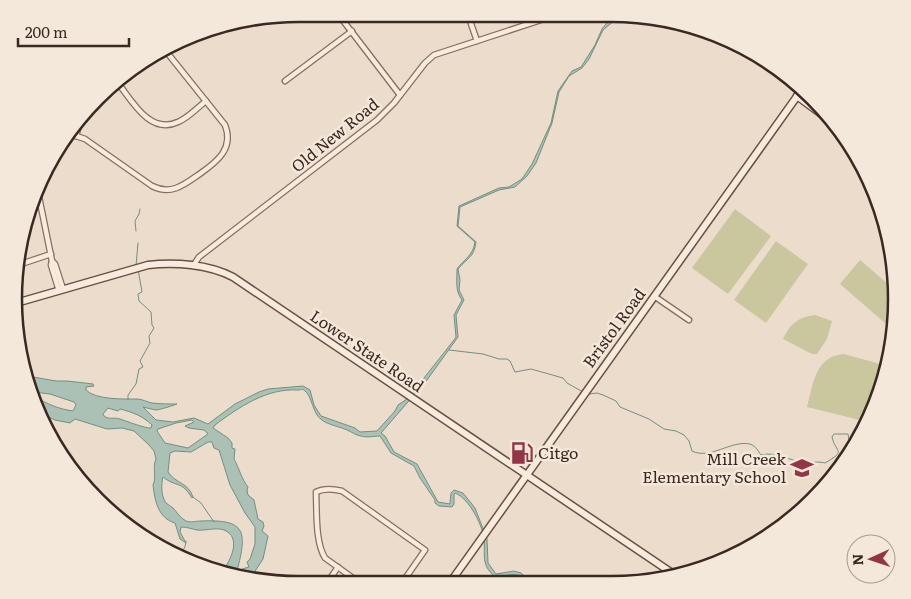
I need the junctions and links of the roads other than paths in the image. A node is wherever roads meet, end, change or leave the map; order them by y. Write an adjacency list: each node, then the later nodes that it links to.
1 (345, 22): 4 (street)
2 (470, 22): 5 (street)
3 (535, 22): 5 (street, Old New Road)
4 (352, 31): 7 (street); 9 (street)
5 (477, 41): 9 (street, Old New Road)
6 (169, 55): 11 (street)
7 (285, 81)
8 (122, 87): 11 (street)
9 (400, 95): 17 (street, Old New Road)
10 (797, 96): 12 (main road); 19 (main road, Bristol Road)
11 (206, 101): 13 (street)
12 (805, 102)
13 (76, 136)
14 (40, 202): 15 (street)
15 (51, 254): 16 (street); 18 (street)
16 (25, 263)
17 (193, 266): 18 (main road, Lower State Road); 22 (main road, Lower State Road)
18 (61, 290): 20 (main road, Lower State Road)
19 (654, 296): 21 (street); 22 (main road, Bristol Road)
20 (22, 301)
21 (689, 320)
22 (526, 475): 24 (main road, Lower State Road); 28 (main road, Bristol Road)
23 (338, 567): 25 (street); 26 (street); 27 (street)
24 (668, 570)
25 (332, 576)
26 (350, 576)
27 (407, 576)
28 (455, 576)

